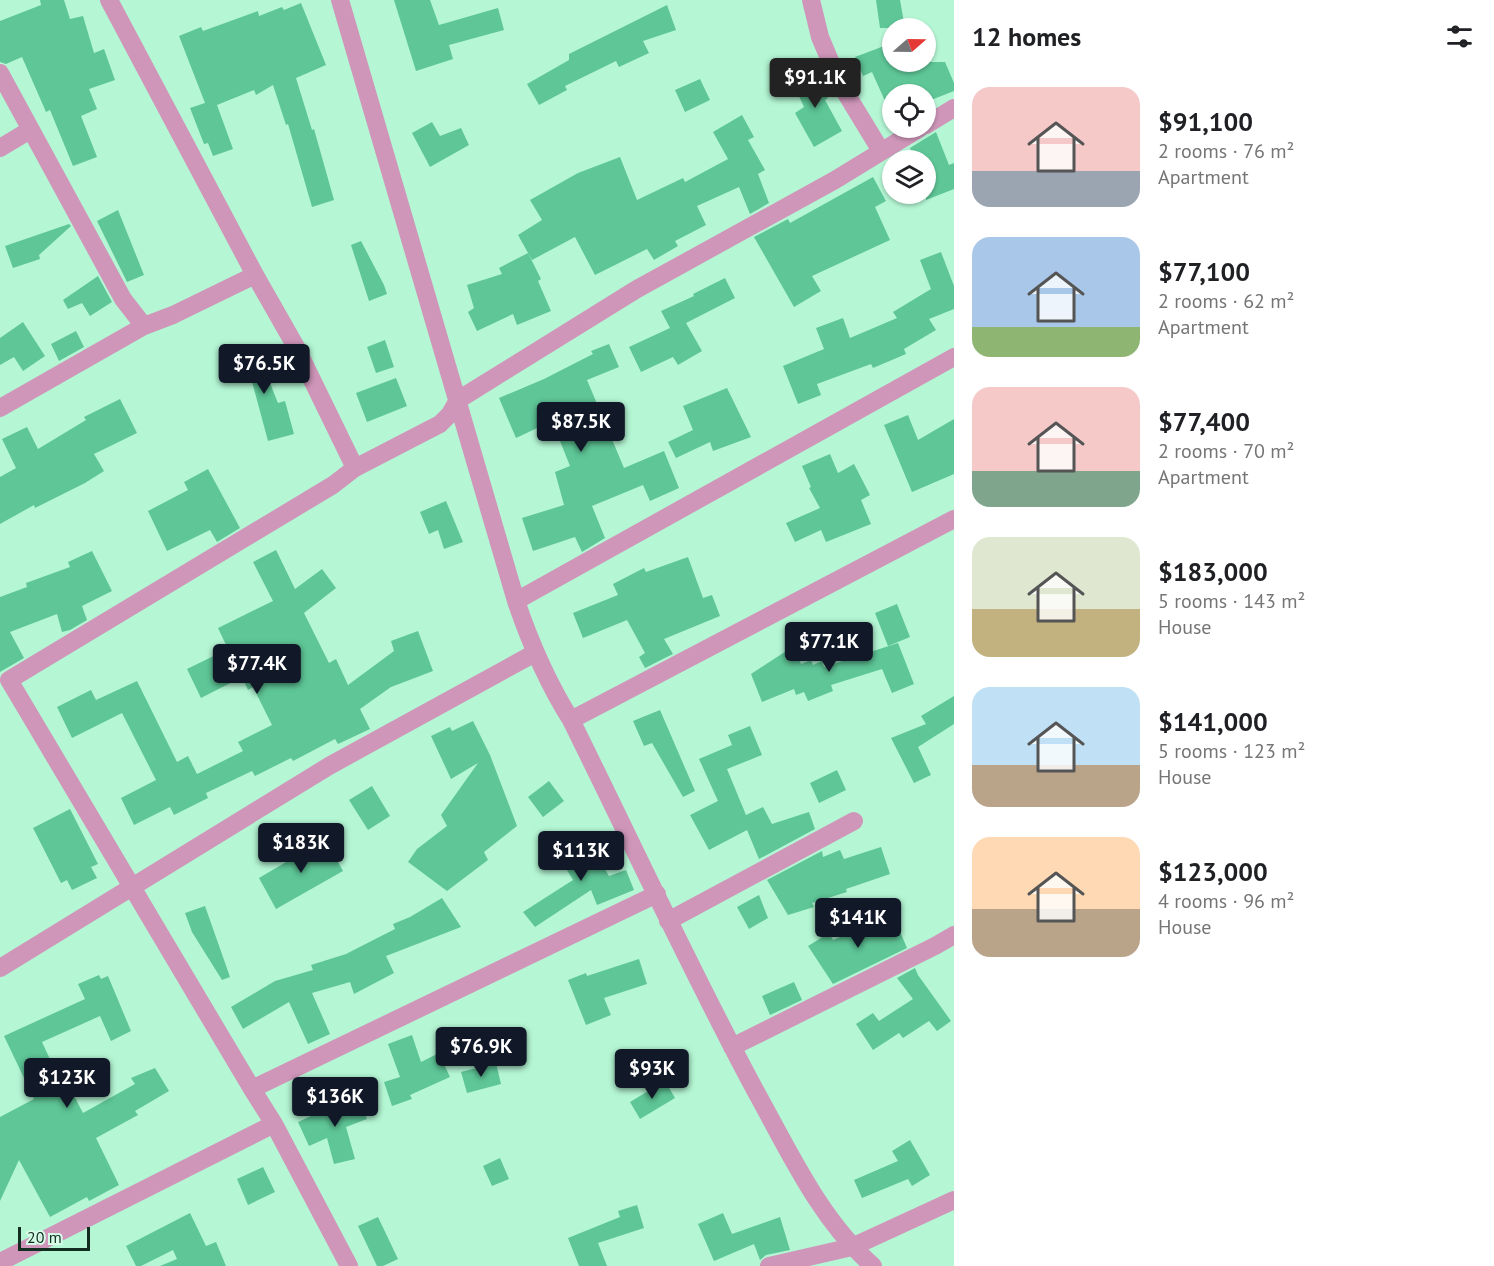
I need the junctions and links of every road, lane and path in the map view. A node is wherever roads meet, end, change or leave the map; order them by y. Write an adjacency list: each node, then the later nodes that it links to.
1 (109, 0): 11 (street)
2 (340, 0): 14 (street)
3 (811, 0): 10 (street)
4 (0, 73): 7 (street)
5 (954, 108): 6 (street)
6 (936, 118)
7 (30, 130): 9 (street); 12 (street)
8 (903, 138): 10 (street)
9 (0, 148)
10 (880, 151): 14 (street)
11 (255, 275): 12 (street); 16 (street)
12 (144, 326): 15 (street)
13 (954, 357): 18 (street)
14 (458, 400): 16 (street); 18 (street)
15 (0, 408)
16 (355, 468): 20 (street)
17 (954, 519): 21 (street)
18 (516, 600): 19 (street)
19 (534, 653): 21 (street); 23 (street)
20 (4, 683): 23 (street)
21 (571, 720): 24 (street)
22 (854, 821): 25 (street)
23 (131, 886): 27 (street); 29 (street)
24 (657, 894): 25 (street); 29 (street)
25 (668, 921): 28 (street)
26 (954, 934): 28 (street)
27 (0, 968)
28 (732, 1047): 32 (street)
29 (252, 1089): 30 (street)
30 (274, 1124): 33 (street); 34 (street)
31 (954, 1200): 32 (street)
32 (852, 1247): 35 (street); 36 (street); 37 (street)
33 (0, 1262)
34 (349, 1266)
35 (769, 1266)
36 (858, 1266)
37 (873, 1266)

